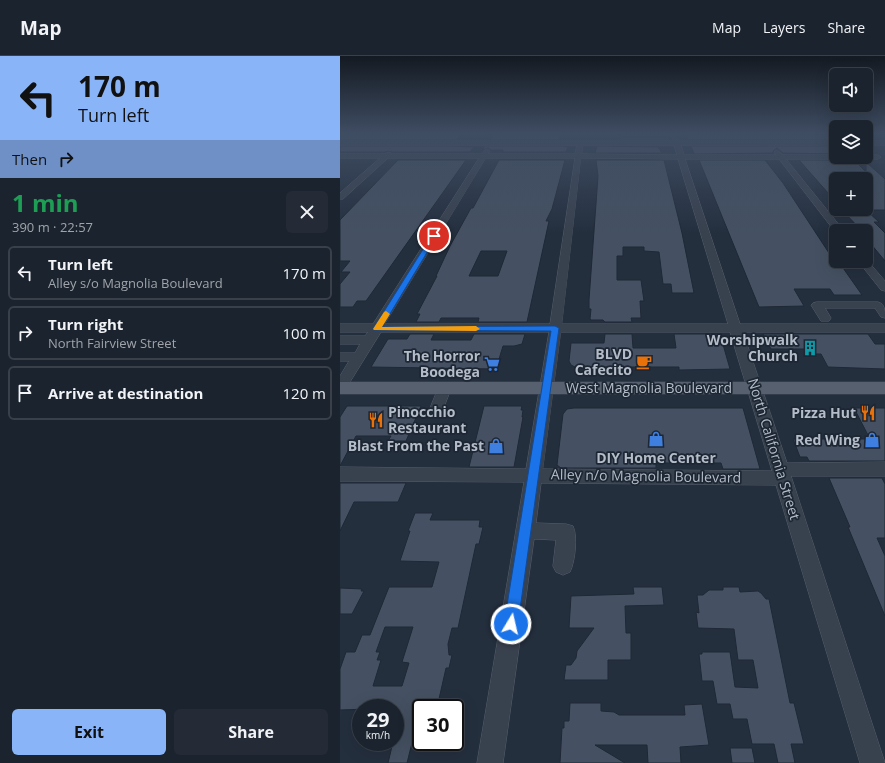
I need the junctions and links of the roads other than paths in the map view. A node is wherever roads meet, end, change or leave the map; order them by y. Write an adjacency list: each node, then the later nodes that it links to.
1 (375, 167): 6 (street)
2 (476, 167): 17 (street)
3 (577, 167): 15 (street)
4 (685, 167): 13 (street, North California Street)
5 (788, 167): 7 (street)
6 (340, 198)
7 (833, 224)
8 (869, 268): 9 (street)
9 (885, 288)
10 (883, 308): 11 (street)
11 (825, 318): 12 (street); 13 (street)
12 (885, 318)
13 (734, 323): 15 (street); 16 (street); 21 (street, North California Street)
14 (340, 328): 17 (street)
15 (555, 328): 17 (street); 25 (street)
16 (885, 328)
17 (373, 334): 18 (street); 20 (street)
18 (340, 340)
19 (340, 356): 20 (street)
20 (359, 357): 22 (street)
21 (755, 387): 23 (main road, West Magnolia Boulevard); 25 (main road, West Magnolia Boulevard); 29 (street, North California Street)
22 (340, 388): 24 (main road, West Magnolia Boulevard)
23 (885, 388)
24 (444, 389): 25 (main road, West Magnolia Boulevard); 26 (street)
25 (547, 389): 30 (street)
26 (437, 408)
27 (885, 468): 29 (street, Alley n/o Magnolia Boulevard)
28 (340, 474): 30 (street, Alley n/o Magnolia Boulevard)
29 (782, 474): 30 (street, Alley n/o Magnolia Boulevard); 34 (street, North California Street)
30 (534, 475): 31 (street)
31 (525, 532): 32 (street); 33 (street)
32 (563, 566)
33 (490, 763)
34 (873, 763)

